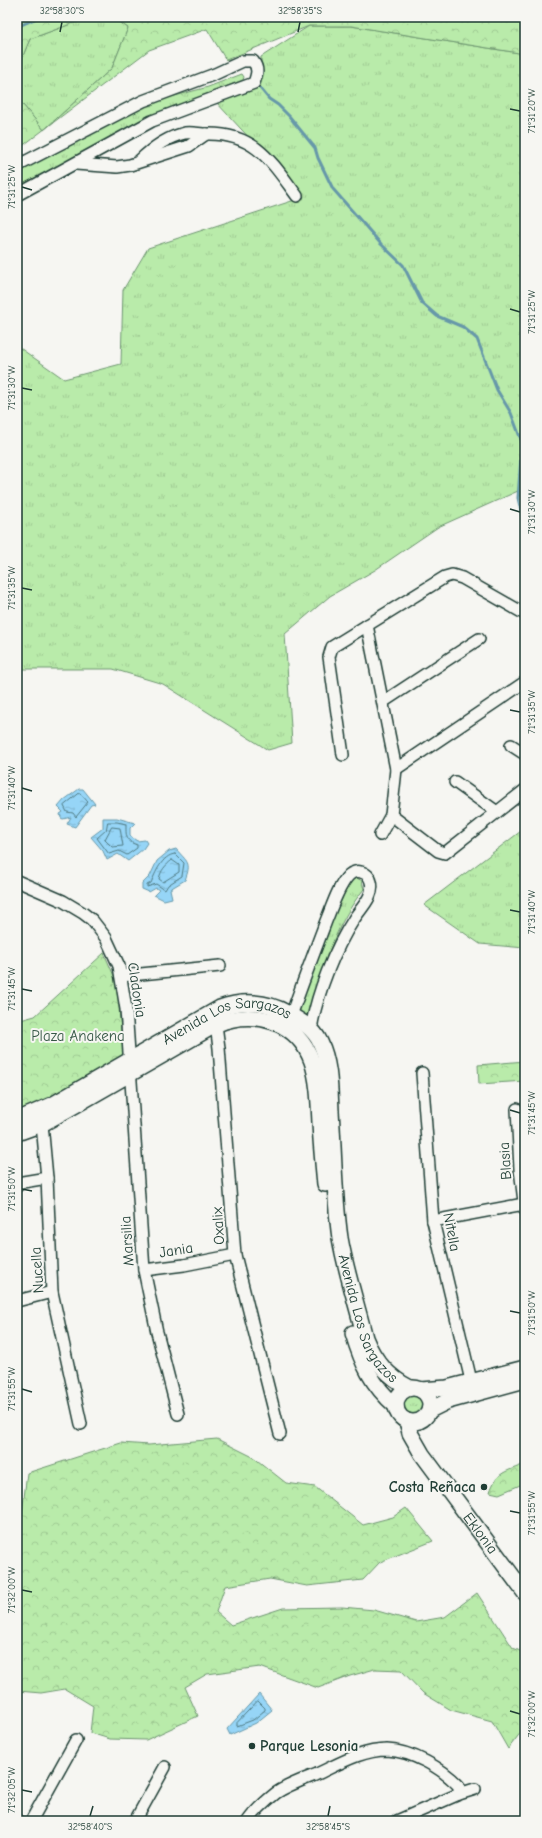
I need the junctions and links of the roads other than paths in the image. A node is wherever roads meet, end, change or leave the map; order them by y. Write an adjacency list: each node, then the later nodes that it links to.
1 (110, 143): 2 (street); 3 (street); 4 (street)
2 (76, 164): 4 (street); 5 (street)
3 (17, 166)
4 (108, 166): 6 (street)
5 (17, 195)
6 (297, 196)
7 (525, 614): 8 (street)
8 (367, 625): 11 (street); 14 (street)
9 (479, 639): 11 (street)
10 (525, 682): 15 (street)
11 (383, 702): 15 (street)
12 (511, 745): 13 (street)
13 (525, 754)
14 (343, 755)
15 (396, 770): 19 (street)
16 (455, 782): 18 (street)
17 (525, 790): 18 (street)
18 (497, 812): 19 (street)
19 (391, 815): 20 (street)
20 (380, 836)
21 (17, 881): 23 (street, Cladonia)
22 (220, 966): 23 (street)
23 (121, 976): 30 (street, Cladonia)
24 (302, 981): 25 (street); 25 (street); 26 (street)
25 (320, 992): 28 (street)
26 (291, 1016): 27 (street, Avenida Los Sargazos); 28 (street, Avenida Los Sargazos); 29 (street)
27 (215, 1018): 29 (street, Avenida Los Sargazos); 30 (street, Avenida Los Sargazos); 41 (street, Oxalix)
28 (311, 1029): 40 (street, Avenida Los Sargazos)
29 (295, 1035): 40 (street, Avenida Los Sargazos)
30 (130, 1068): 33 (street, Avenida Los Sargazos); 42 (street, Marsilia)
31 (422, 1073): 39 (street, Nitella)
32 (517, 1109): 38 (street, Blasia)
33 (40, 1118): 34 (street, Avenida Los Sargazos); 35 (street, Avenida Los Sargazos); 36 (street, Nucella)
34 (17, 1120)
35 (17, 1133)
36 (47, 1178): 37 (street); 43 (street, Nucella)
37 (17, 1186)
38 (524, 1207): 39 (street)
39 (433, 1221): 47 (street, Nitella)
40 (335, 1239): 48 (street, Avenida Los Sargazos); 49 (street, Avenida Los Sargazos)
41 (235, 1255): 42 (street, Jania); 54 (street, Oxalix)
42 (144, 1270): 51 (street, Marsilia)
43 (52, 1292): 44 (street); 53 (street, Nucella)
44 (17, 1301)
45 (525, 1368): 47 (street, Avenida Los Sargazos)
46 (525, 1380): 47 (street, Avenida Los Sargazos)
47 (473, 1387): 48 (street, Avenida Los Sargazos); 50 (street, Avenida Los Sargazos)
48 (416, 1389): 49 (street, Avenida Los Sargazos); 50 (street, Avenida Los Sargazos)
49 (396, 1406): 52 (street, Avenida Los Sargazos)
50 (428, 1413): 52 (street, Avenida Los Sargazos); 55 (street)
51 (178, 1414)
52 (407, 1421): 55 (street, Eklonia)
53 (82, 1424)
54 (280, 1434)
55 (422, 1454): 56 (street, Eklonia)
56 (525, 1593)
57 (76, 1740): 61 (street)
58 (165, 1767): 62 (street)
59 (476, 1789): 60 (street)
60 (459, 1794): 63 (street); 64 (street)
61 (31, 1821)
62 (135, 1821)
63 (248, 1821)
64 (397, 1821)

